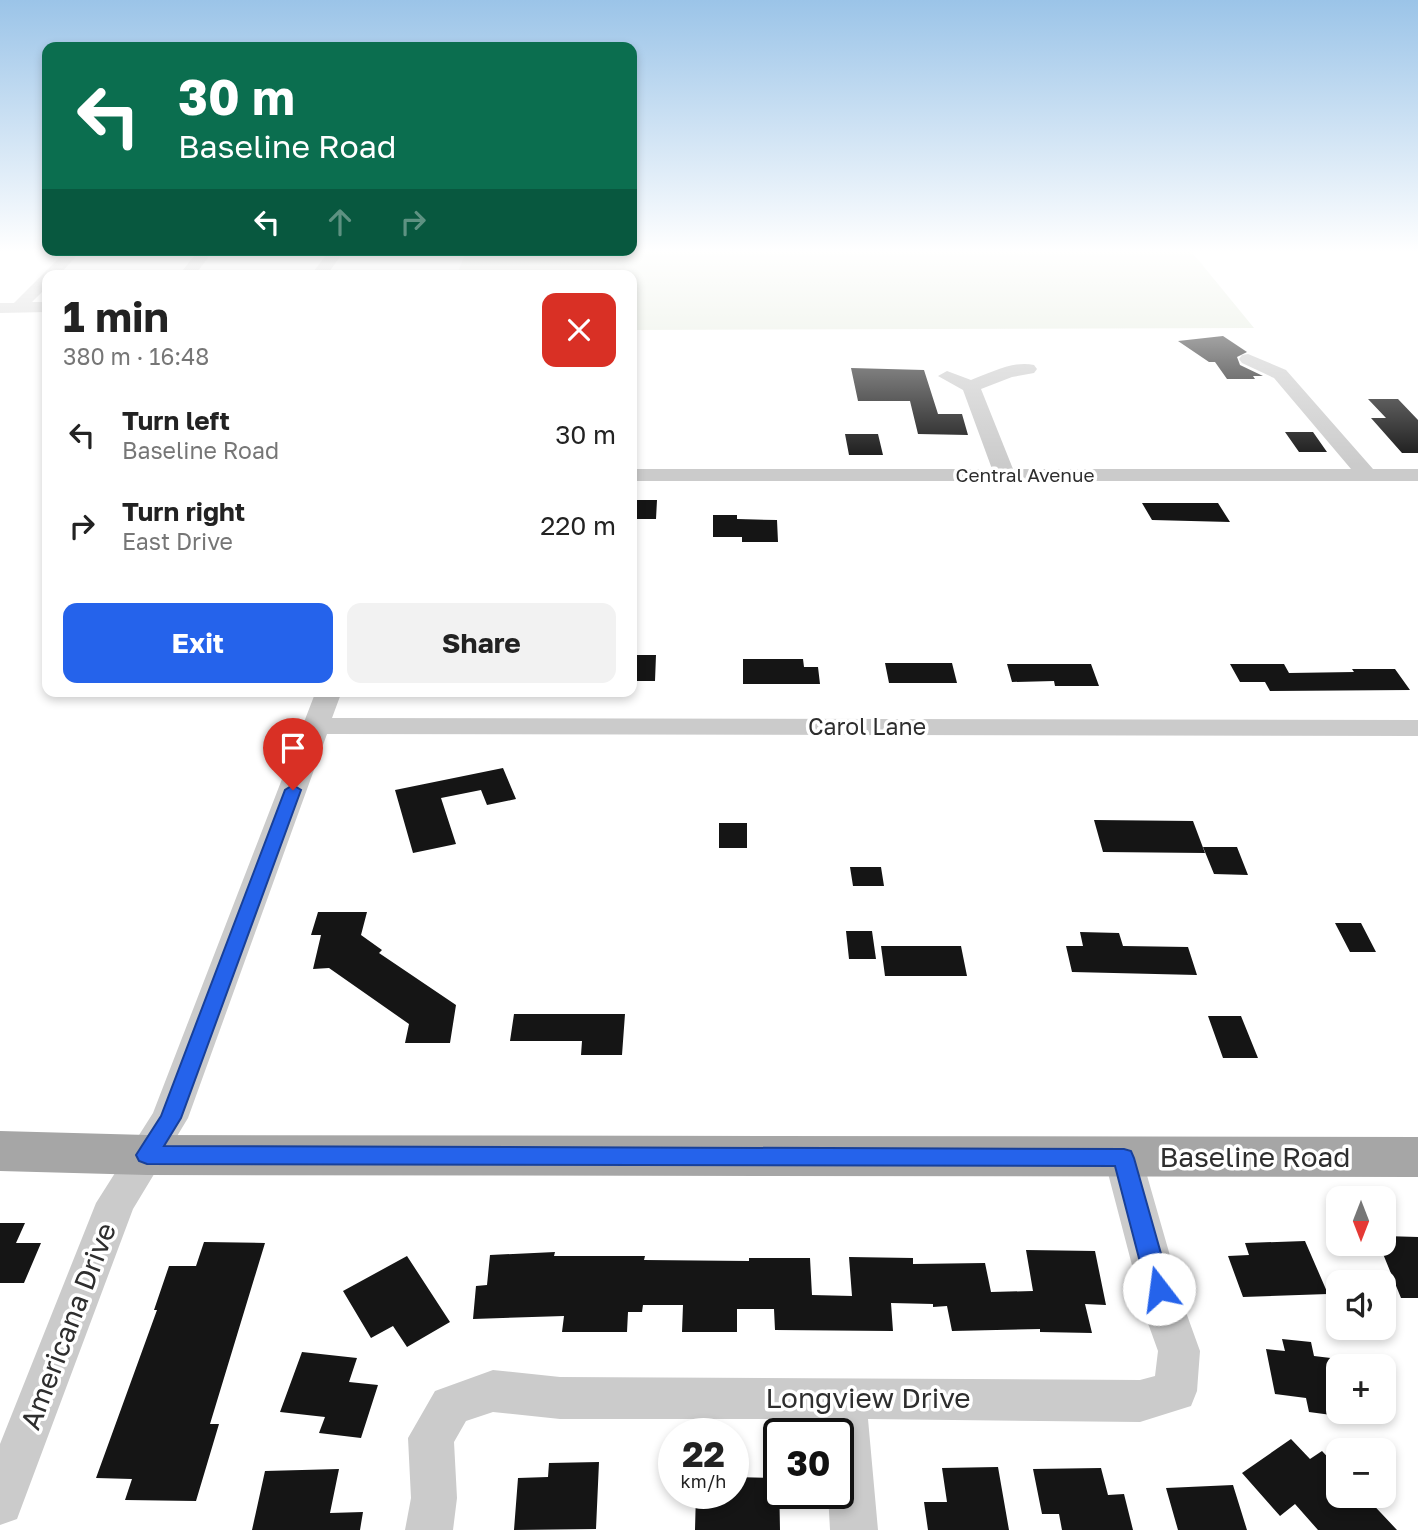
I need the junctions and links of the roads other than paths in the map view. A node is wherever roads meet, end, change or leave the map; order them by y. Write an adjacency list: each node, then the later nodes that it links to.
1 (1248, 359): 7 (street)
2 (1028, 369): 4 (street)
3 (947, 376): 4 (street)
4 (971, 387): 6 (street)
5 (637, 475): 6 (street, Central Avenue)
6 (1005, 475): 7 (street, Central Avenue)
7 (1367, 475): 8 (street, Central Avenue)
8 (1418, 475)
9 (327, 697): 10 (street, Americana Drive)
10 (317, 726): 11 (street, Carol Lane); 13 (street, Americana Drive)
11 (1418, 728)
12 (0, 1151): 13 (main road, Baseline Road)
13 (147, 1155): 15 (main road, Baseline Road); 17 (street, Americana Drive)
14 (1418, 1157): 15 (main road, Baseline Road)
15 (1124, 1158): 16 (street, Longview Drive)
16 (844, 1399): 18 (street, Longview Drive); 19 (street)
17 (0, 1502)
18 (429, 1530)
19 (854, 1530)

